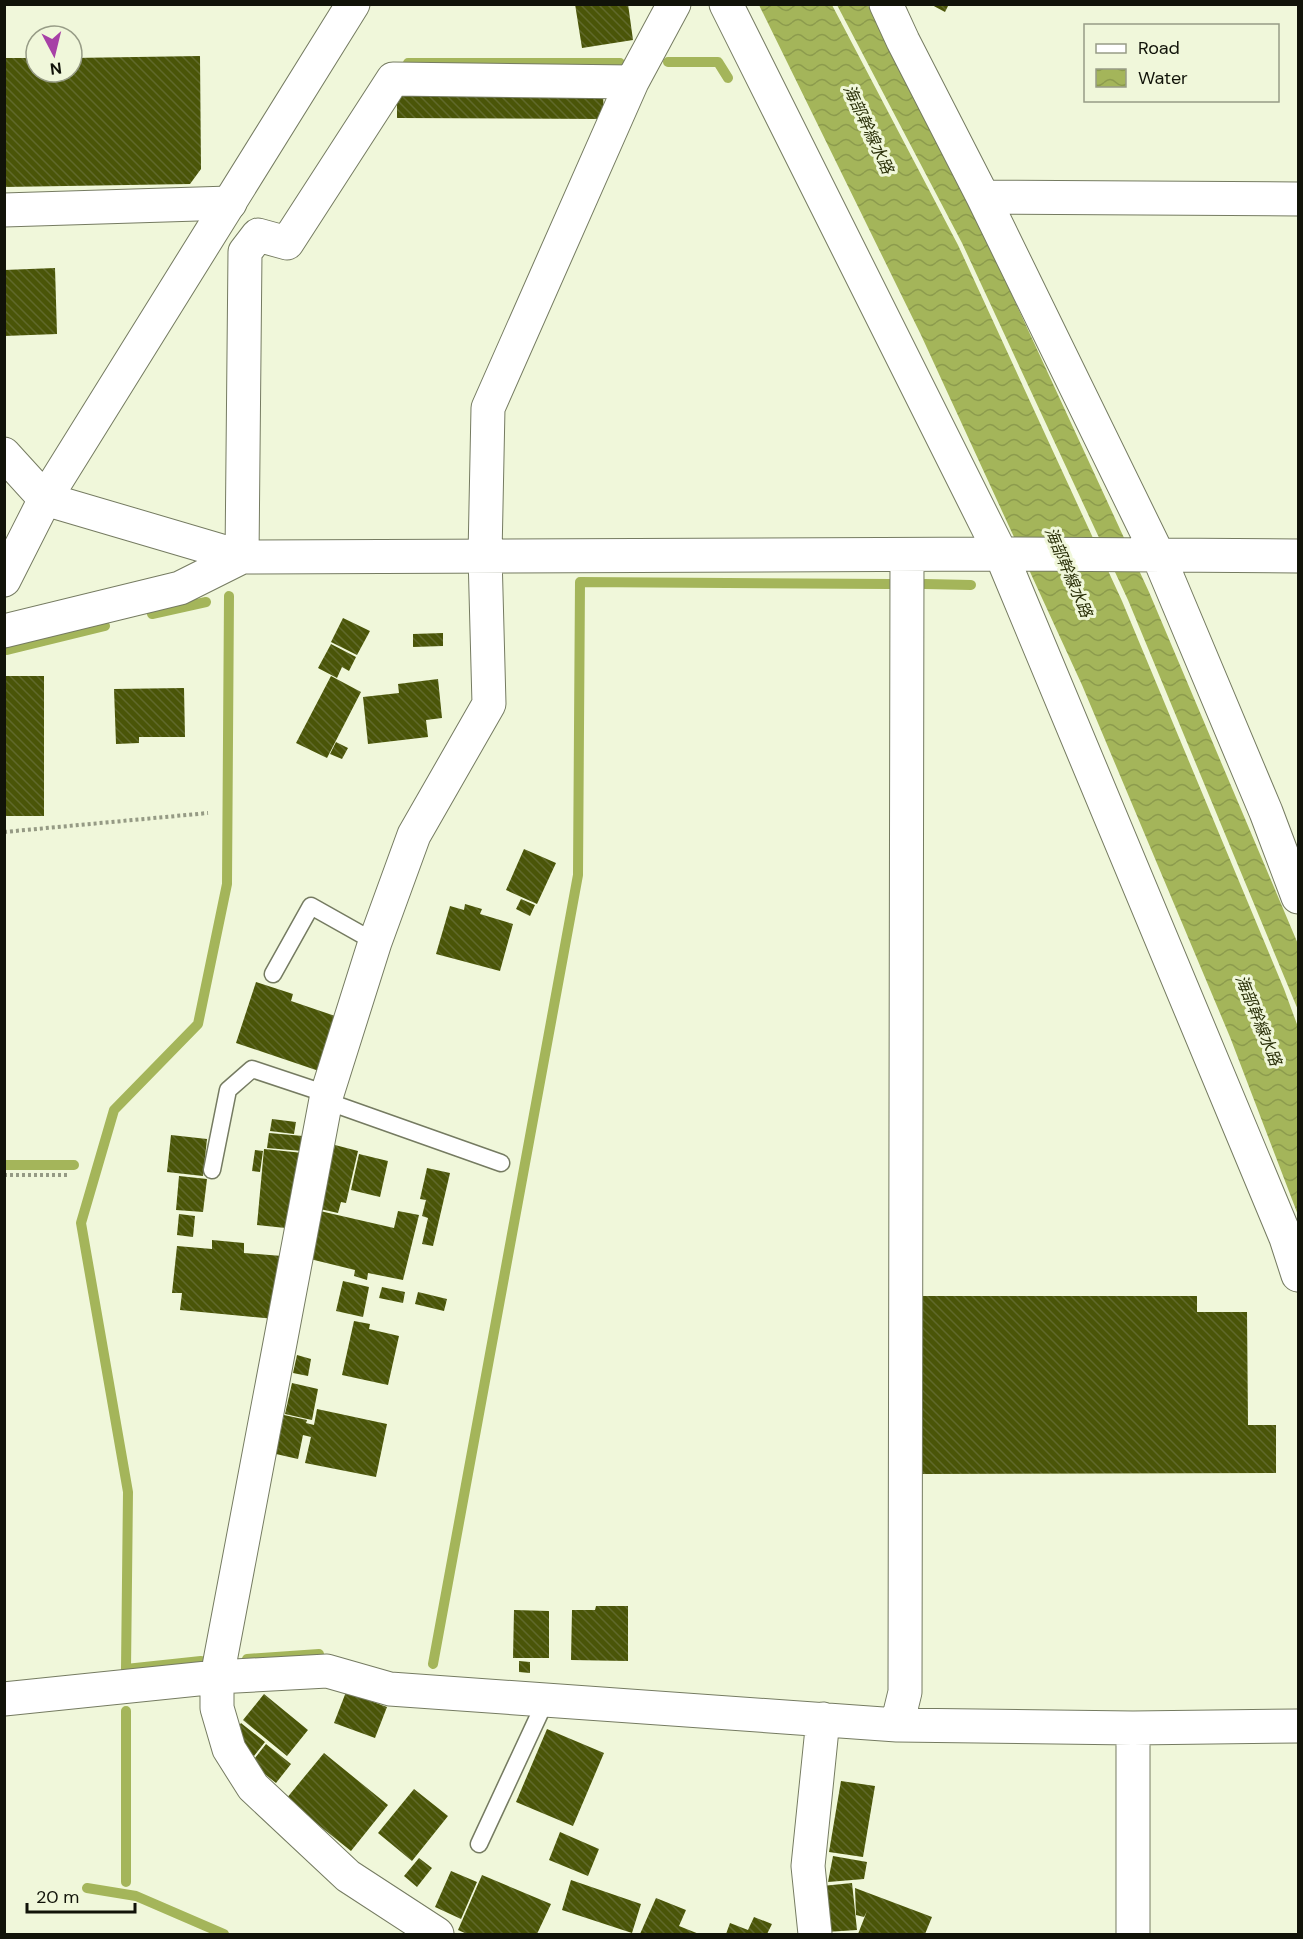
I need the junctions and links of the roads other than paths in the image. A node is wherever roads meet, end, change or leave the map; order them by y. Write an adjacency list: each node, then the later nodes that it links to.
1 (353, 4): 8 (street)
2 (674, 4): 5 (street)
3 (726, 4): 12 (street)
4 (886, 4): 6 (street)
5 (632, 82): 13 (street); 17 (street)
6 (983, 197): 7 (street); 15 (street)
7 (1299, 199)
8 (230, 202): 9 (street); 11 (street)
9 (4, 210)
10 (4, 454): 11 (street)
11 (45, 500): 17 (street); 18 (street)
12 (1011, 554): 14 (street); 15 (street); 26 (street)
13 (485, 555): 14 (street); 17 (street); 21 (street)
14 (908, 555): 31 (street)
15 (1150, 555): 16 (street); 20 (street)
16 (1299, 556)
17 (242, 557): 19 (street)
18 (4, 580)
19 (4, 631)
20 (1299, 897)
21 (375, 942): 22 (lane); 23 (street)
22 (273, 974)
23 (326, 1097): 24 (lane); 25 (lane); 27 (street)
24 (501, 1163)
25 (212, 1170)
26 (1299, 1275)
27 (217, 1677): 28 (street); 29 (street); 35 (street)
28 (4, 1699)
29 (546, 1700): 30 (street); 34 (lane)
30 (823, 1719): 31 (street); 36 (street)
31 (897, 1725): 33 (street)
32 (1299, 1726): 33 (street)
33 (1133, 1728): 37 (street)
34 (479, 1844)
35 (438, 1935)
36 (815, 1935)
37 (1133, 1935)

